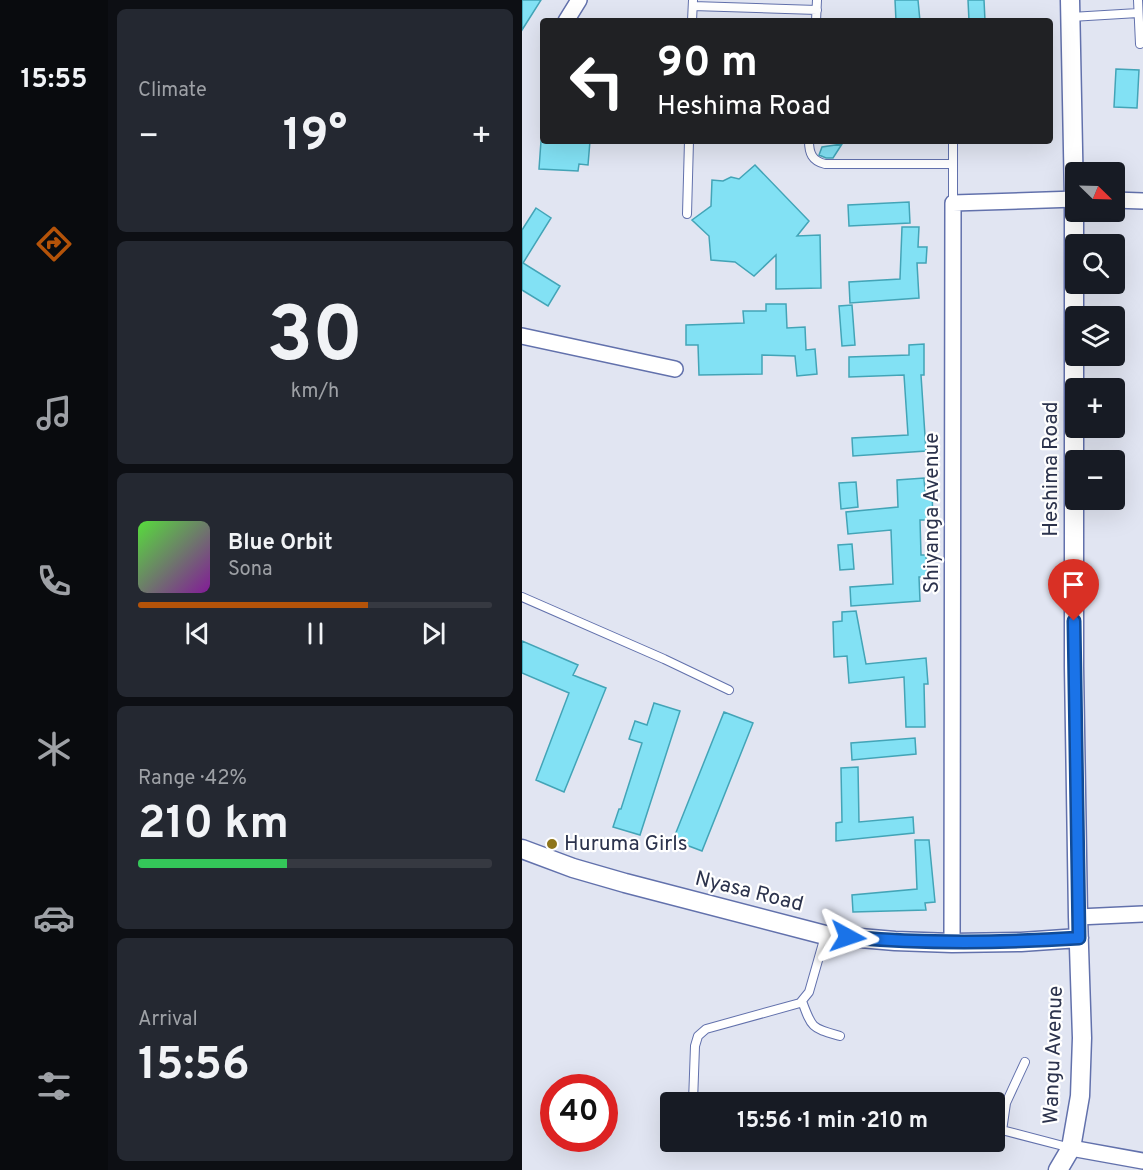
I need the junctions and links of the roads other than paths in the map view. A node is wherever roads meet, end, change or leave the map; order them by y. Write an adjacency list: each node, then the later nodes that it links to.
1 (579, 0): 8 (street)
2 (817, 0): 6 (lane)
3 (1138, 0): 7 (lane)
4 (693, 3): 6 (lane); 9 (lane)
5 (1070, 9): 7 (lane); 15 (street, Heshima Road)
6 (817, 10): 10 (lane)
7 (1138, 13): 11 (lane)
8 (568, 18)
9 (692, 18)
10 (816, 18)
11 (1140, 44)
12 (689, 144): 21 (lane)
13 (809, 144): 16 (lane)
14 (953, 144): 16 (lane)
15 (1074, 162)
16 (953, 164): 20 (lane)
17 (1065, 199): 20 (street)
18 (1125, 200): 19 (street)
19 (1143, 201)
20 (953, 203): 32 (street, Shiyanga Avenue)
21 (687, 214)
22 (1075, 222): 29 (street, Heshima Road)
23 (522, 336): 24 (street)
24 (675, 369)
25 (522, 597): 26 (lane)
26 (729, 690)
27 (522, 849): 30 (street, Nyasa Road)
28 (1143, 914): 29 (street)
29 (1078, 917): 31 (street, Heshima Road)
30 (825, 935): 32 (street, Nyasa Road); 33 (lane)
31 (1079, 938): 32 (street, Nyasa Road); 39 (street, Wangu Avenue)
32 (952, 943)
33 (802, 1001): 34 (lane); 36 (lane)
34 (840, 1036)
35 (1025, 1062): 37 (lane)
36 (693, 1092)
37 (1005, 1106)
38 (1005, 1132): 39 (lane)
39 (1071, 1148): 40 (street); 41 (street, Wangu Avenue)
40 (1143, 1161)
41 (1059, 1170)

